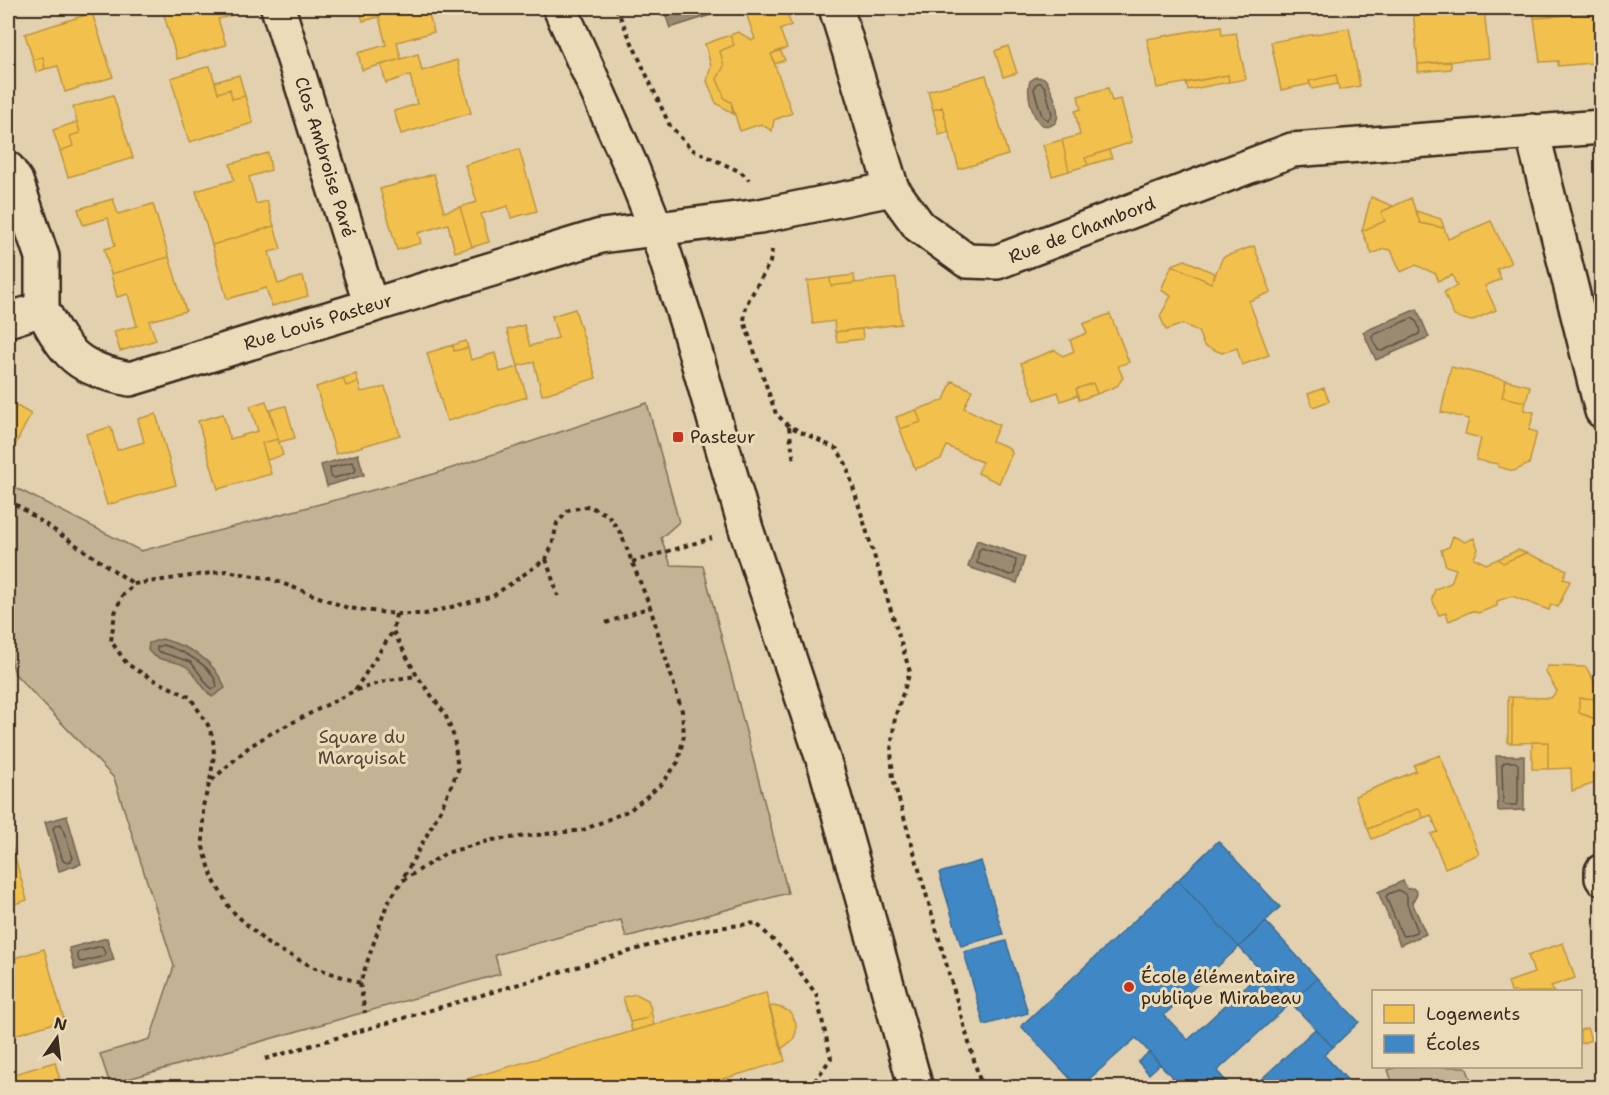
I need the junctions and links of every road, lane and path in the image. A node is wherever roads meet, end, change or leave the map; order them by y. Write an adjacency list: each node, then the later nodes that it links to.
1 (278, 8): 11 (street, Clos Ambroise Paré)
2 (560, 8): 10 (street)
3 (616, 8): 9 (path)
4 (836, 8): 8 (street, Rue de Chambord)
5 (1602, 127): 6 (street, Rue de Chambord)
6 (1532, 131): 8 (street, Rue de Chambord); 14 (street)
7 (8, 169): 12 (street)
8 (892, 189): 9 (street)
9 (760, 216): 10 (street); 15 (path)
10 (656, 228): 11 (street, Rue Louis Pasteur); 18 (street)
11 (371, 306): 12 (street, Rue Louis Pasteur)
12 (42, 309): 13 (street)
13 (8, 320)
14 (1602, 411)
15 (789, 426): 16 (path); 38 (path)
16 (794, 462)
17 (8, 499): 21 (path)
18 (746, 529): 20 (path); 37 (street)
19 (546, 559): 20 (path); 22 (path); 24 (path)
20 (632, 562): 23 (path)
21 (134, 584): 24 (path); 29 (path)
22 (558, 596)
23 (650, 607): 25 (path); 32 (path)
24 (396, 614): 26 (path)
25 (606, 623)
26 (393, 632): 27 (path); 28 (path)
27 (417, 676): 28 (path); 32 (path)
28 (354, 691): 29 (path)
29 (210, 781): 33 (path)
30 (1602, 871): 31 (street)
31 (1602, 878)
32 (402, 881): 33 (path)
33 (360, 983): 34 (path)
34 (364, 1012)
35 (265, 1059): 36 (path)
36 (810, 1088)
37 (916, 1088)
38 (982, 1088)

